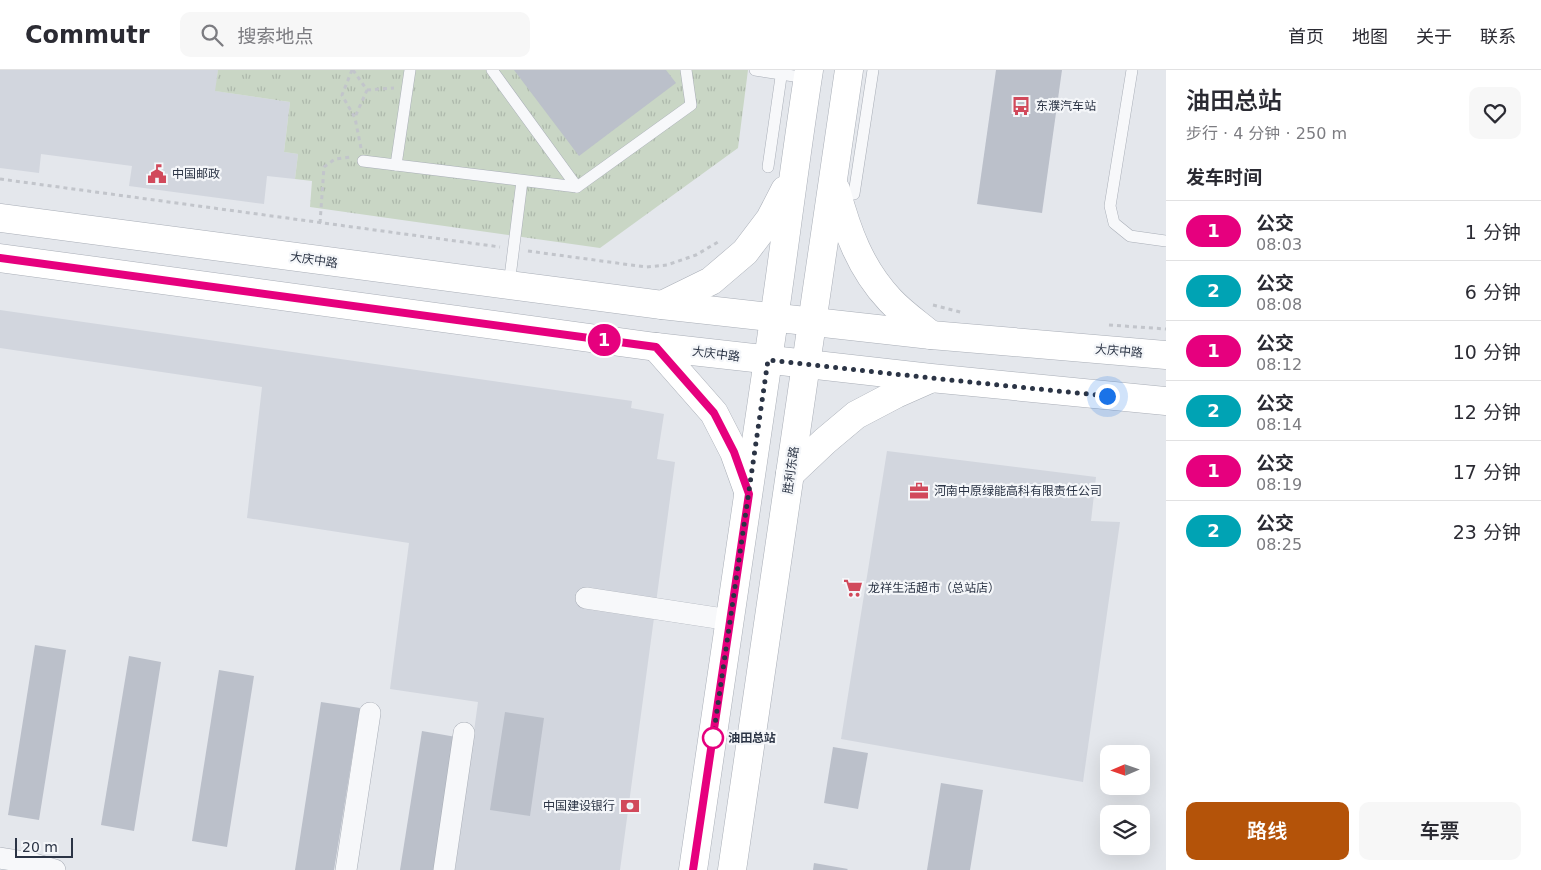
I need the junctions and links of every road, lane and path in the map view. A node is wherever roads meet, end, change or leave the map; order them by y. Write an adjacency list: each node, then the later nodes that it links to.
1 (352, 70): 11 (path); 12 (path)
2 (410, 70): 10 (lane)
3 (492, 70): 19 (lane)
4 (686, 70): 19 (lane)
5 (755, 70): 9 (lane)
6 (849, 70): 18 (main road, 胜利东路)
7 (873, 70): 18 (lane)
8 (1132, 70): 23 (lane)
9 (795, 73): 15 (main road)
10 (408, 88): 11 (path); 14 (lane)
11 (367, 90): 12 (path)
12 (355, 118): 13 (path)
13 (363, 161): 14 (lane); 21 (path)
14 (396, 165): 17 (lane)
15 (780, 171): 28 (main road); 30 (main road)
16 (0, 179): 21 (path)
17 (522, 180): 19 (lane); 24 (lane)
18 (843, 187): 31 (main road, 胜利东路); 34 (main road)
19 (577, 188)
20 (0, 218): 26 (main road, 大庆中路)
21 (320, 223): 24 (path)
22 (723, 240): 24 (path)
23 (1166, 241)
24 (513, 249): 26 (lane)
25 (0, 258): 35 (main road, 大庆中路)
26 (509, 285): 28 (main road, 大庆中路)
27 (928, 302): 29 (path)
28 (662, 305): 30 (main road, 大庆中路)
29 (966, 313)
30 (774, 318): 31 (main road, 大庆中路); 37 (main road)
31 (812, 322): 34 (main road, 大庆中路); 38 (main road, 胜利东路)
32 (1109, 325): 33 (path)
33 (1166, 329)
34 (931, 335): 36 (main road, 大庆中路)
35 (656, 347): 37 (main road, 大庆中路); 42 (main road)
36 (1166, 356)
37 (768, 360): 38 (main road, 大庆中路); 42 (main road)
38 (806, 364): 39 (main road, 大庆中路); 41 (main road, 胜利东路)
39 (931, 378): 40 (main road, 大庆中路); 41 (main road)
40 (1166, 401)
41 (790, 474): 52 (main road, 胜利东路)
42 (749, 494): 44 (main road)
43 (586, 598): 44 (street)
44 (730, 620): 51 (main road)
45 (370, 713): 49 (street)
46 (464, 733): 50 (street)
47 (0, 858): 48 (street)
48 (55, 870)
49 (346, 870)
50 (444, 870)
51 (693, 870)
52 (732, 870)

